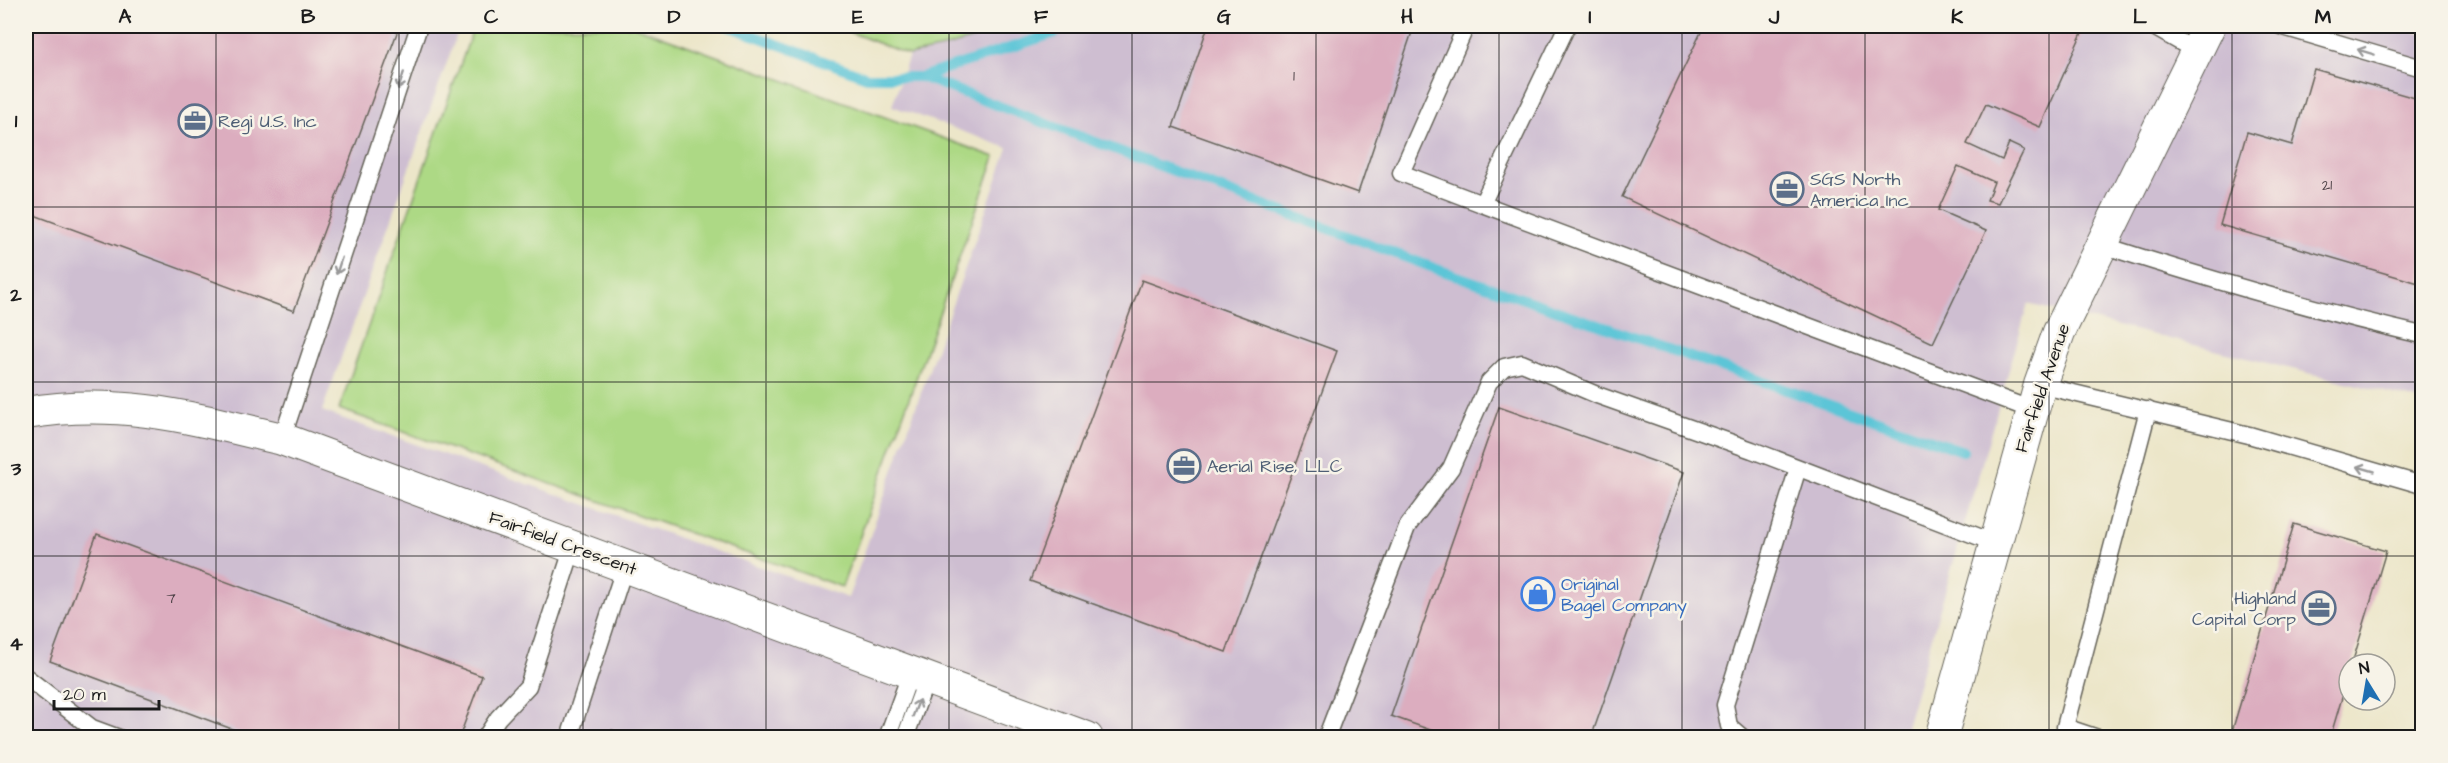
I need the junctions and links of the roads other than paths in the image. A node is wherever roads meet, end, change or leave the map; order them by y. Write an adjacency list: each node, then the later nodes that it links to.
1 (419, 26): 14 (lane, one-way to 14)
2 (1466, 26): 8 (lane)
3 (1566, 26): 8 (lane)
4 (2152, 26): 6 (lane)
5 (2280, 26): 7 (lane, one-way to 5)
6 (2202, 38): 9 (street, Fairfield Avenue)
7 (2422, 68)
8 (1482, 204): 11 (lane)
9 (2102, 245): 10 (lane); 11 (street, Fairfield Avenue)
10 (2422, 335)
11 (2036, 397): 12 (lane); 17 (street, Fairfield Avenue)
12 (2148, 410): 16 (lane, one-way to 12); 31 (lane)
13 (26, 413): 14 (street, Fairfield Crescent)
14 (282, 439): 18 (street, Fairfield Crescent)
15 (1798, 468): 17 (lane); 28 (lane); 29 (lane)
16 (2422, 485)
17 (1995, 543): 30 (street, Fairfield Avenue)
18 (573, 547): 19 (street, Fairfield Crescent); 23 (lane)
19 (625, 566): 20 (street, Fairfield Crescent); 24 (lane)
20 (919, 675): 25 (lane); 26 (lane, one-way to 20); 27 (street, Fairfield Crescent)
21 (26, 677): 22 (lane)
22 (119, 738)
23 (485, 738)
24 (569, 738)
25 (887, 738)
26 (905, 738)
27 (1087, 738)
28 (1326, 738)
29 (1743, 738)
30 (1941, 738)
31 (2098, 738)

